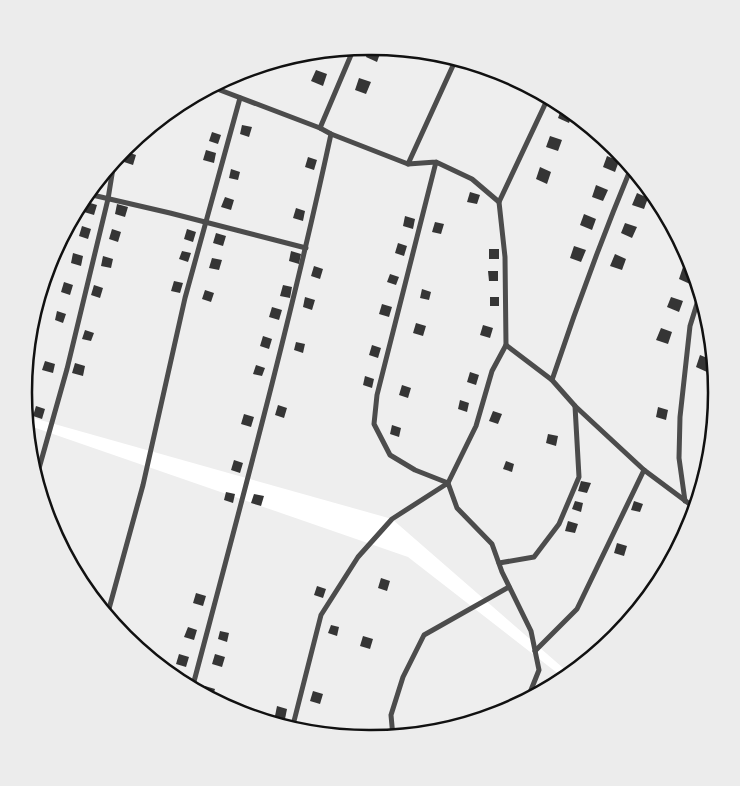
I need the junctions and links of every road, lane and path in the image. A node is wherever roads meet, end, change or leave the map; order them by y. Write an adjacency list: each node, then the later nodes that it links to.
1 (351, 56): 6 (street)
2 (453, 66): 9 (street)
3 (221, 90): 4 (street)
4 (240, 98): 6 (street); 15 (street)
5 (545, 104): 14 (street)
6 (320, 128): 7 (street)
7 (331, 134): 9 (street); 16 (street)
8 (436, 162): 9 (street); 14 (street); 23 (street)
9 (408, 164)
10 (112, 175): 13 (street)
11 (628, 175): 19 (street)
12 (96, 196): 13 (street)
13 (108, 199): 15 (street); 21 (street)
14 (499, 202): 18 (street)
15 (206, 223): 16 (street); 28 (street)
16 (306, 248): 30 (street)
17 (696, 306): 24 (street)
18 (506, 345): 19 (street); 23 (street)
19 (552, 380): 20 (street)
20 (575, 406): 22 (street); 26 (street)
21 (40, 464)
22 (644, 470): 24 (street); 29 (street)
23 (448, 483): 26 (street); 32 (street)
24 (685, 501): 25 (street)
25 (689, 504)
26 (499, 563): 27 (street)
27 (510, 587): 29 (street); 33 (street)
28 (109, 607)
29 (535, 651): 31 (street)
30 (194, 681)
31 (531, 689)
32 (294, 722)
33 (393, 730)

